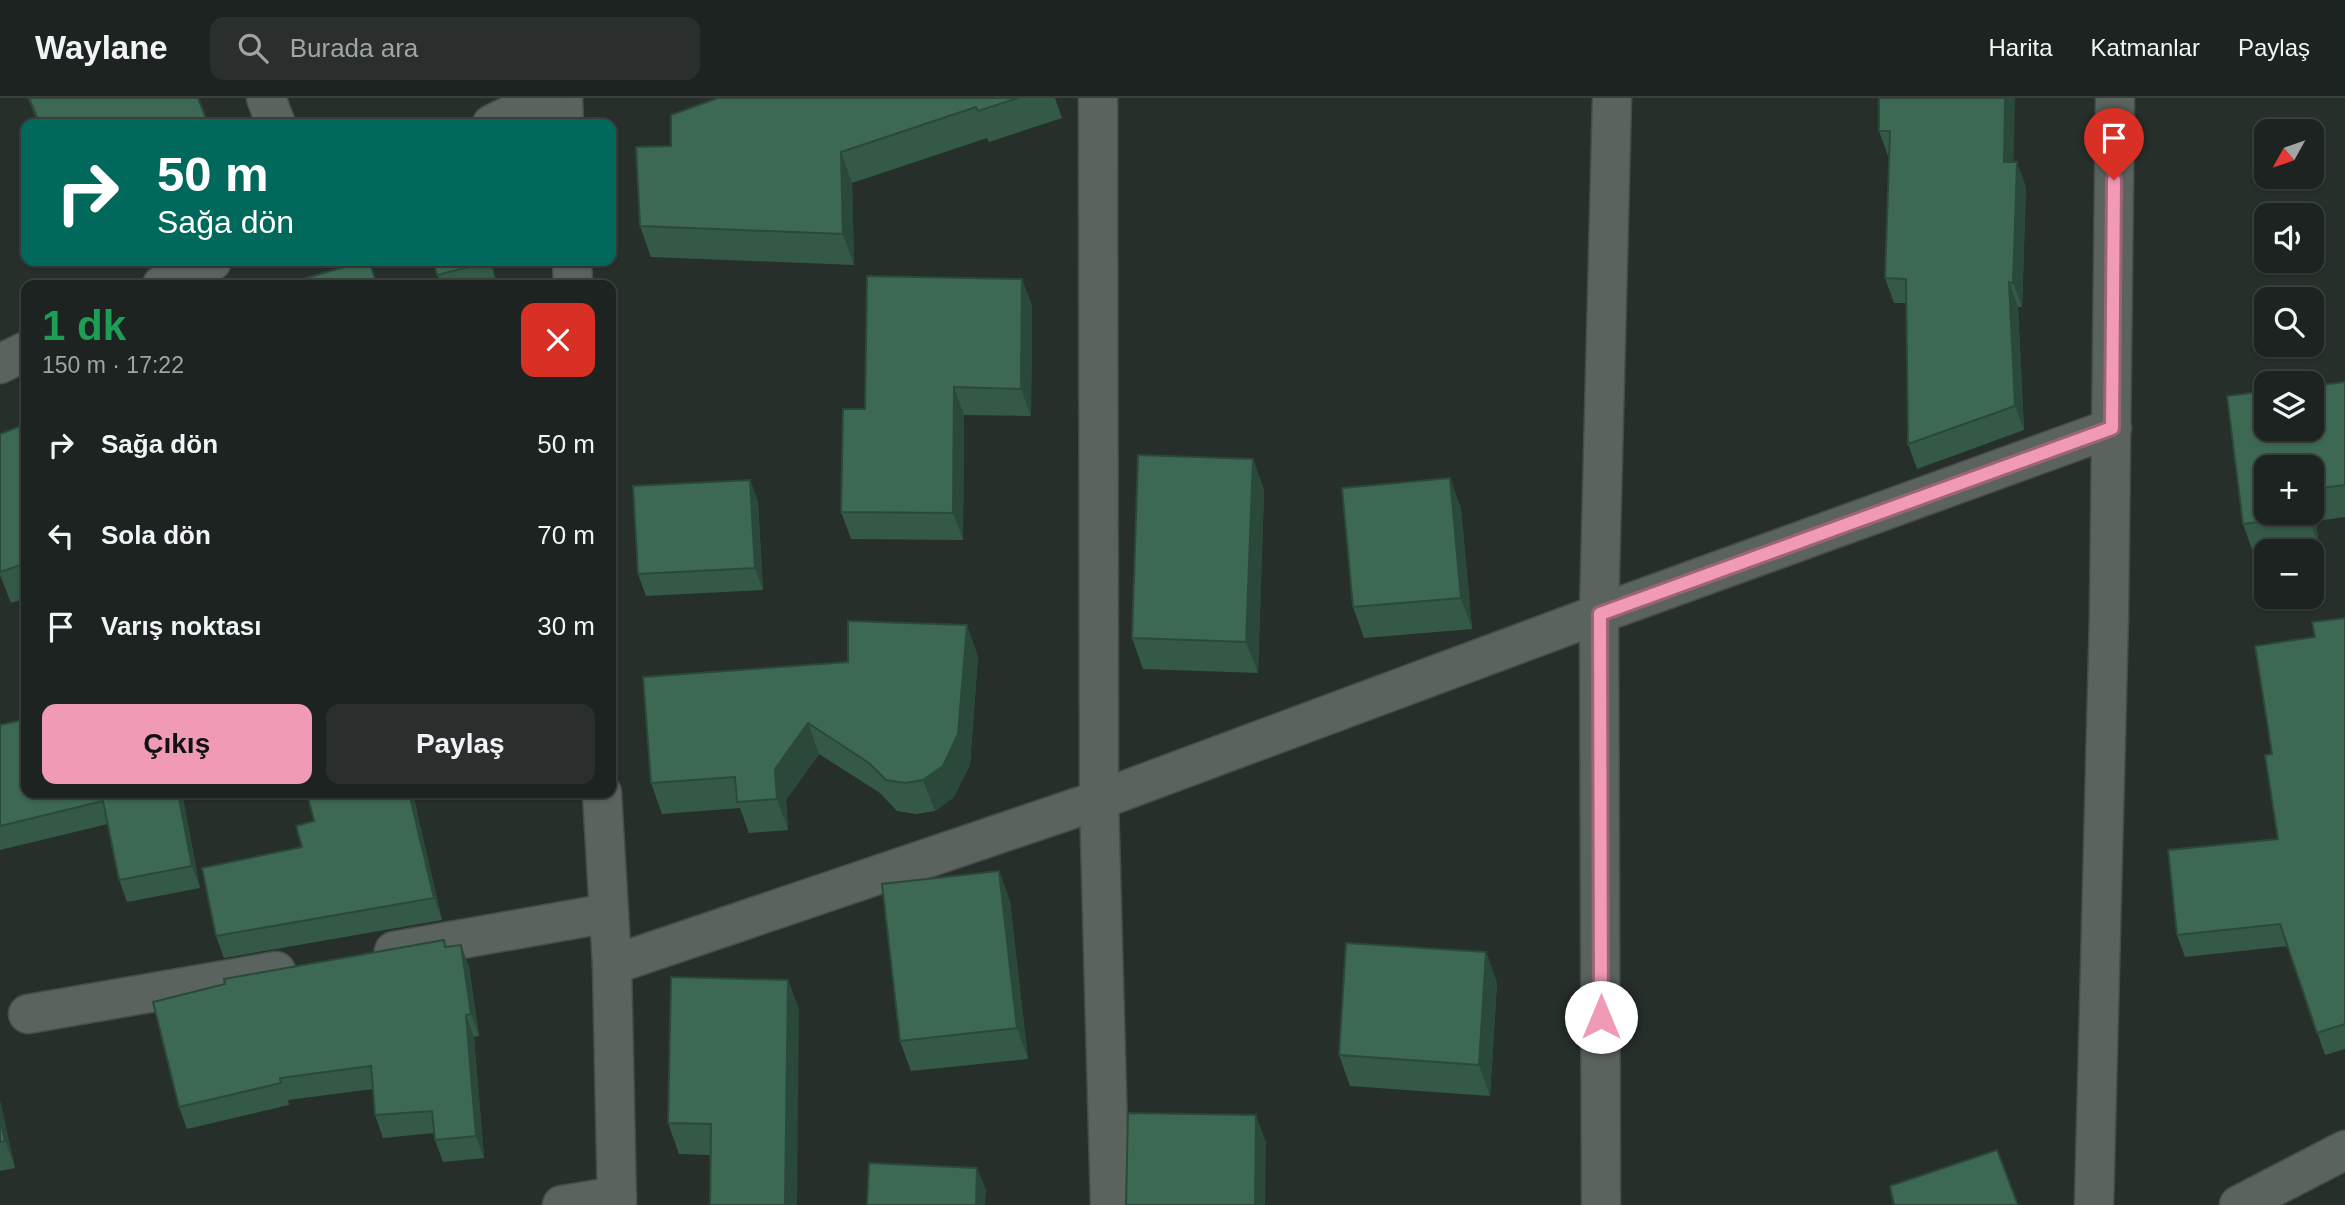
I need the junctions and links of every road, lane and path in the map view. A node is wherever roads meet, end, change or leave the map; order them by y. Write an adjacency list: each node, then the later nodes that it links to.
1 (266, 98): 7 (street)
2 (546, 98): 8 (street)
3 (563, 98): 9 (street)
4 (1098, 98): 17 (street)
5 (1612, 98): 15 (street)
6 (2115, 98): 14 (street)
7 (273, 119)
8 (502, 119)
9 (564, 119)
10 (202, 266): 11 (street)
11 (172, 280)
12 (21, 354): 13 (street)
13 (0, 364)
14 (2112, 428): 15 (street); 28 (street)
15 (1600, 614): 17 (street); 27 (street)
16 (602, 798): 18 (street)
17 (1099, 800): 21 (street); 26 (street)
18 (609, 913): 19 (street); 21 (street)
19 (366, 956)
20 (312, 965): 22 (street)
21 (612, 965): 24 (street)
22 (28, 1014)
23 (2345, 1150): 29 (street)
24 (617, 1201): 25 (street)
25 (562, 1205)
26 (1110, 1205)
27 (1601, 1205)
28 (2094, 1205)
29 (2239, 1205)

